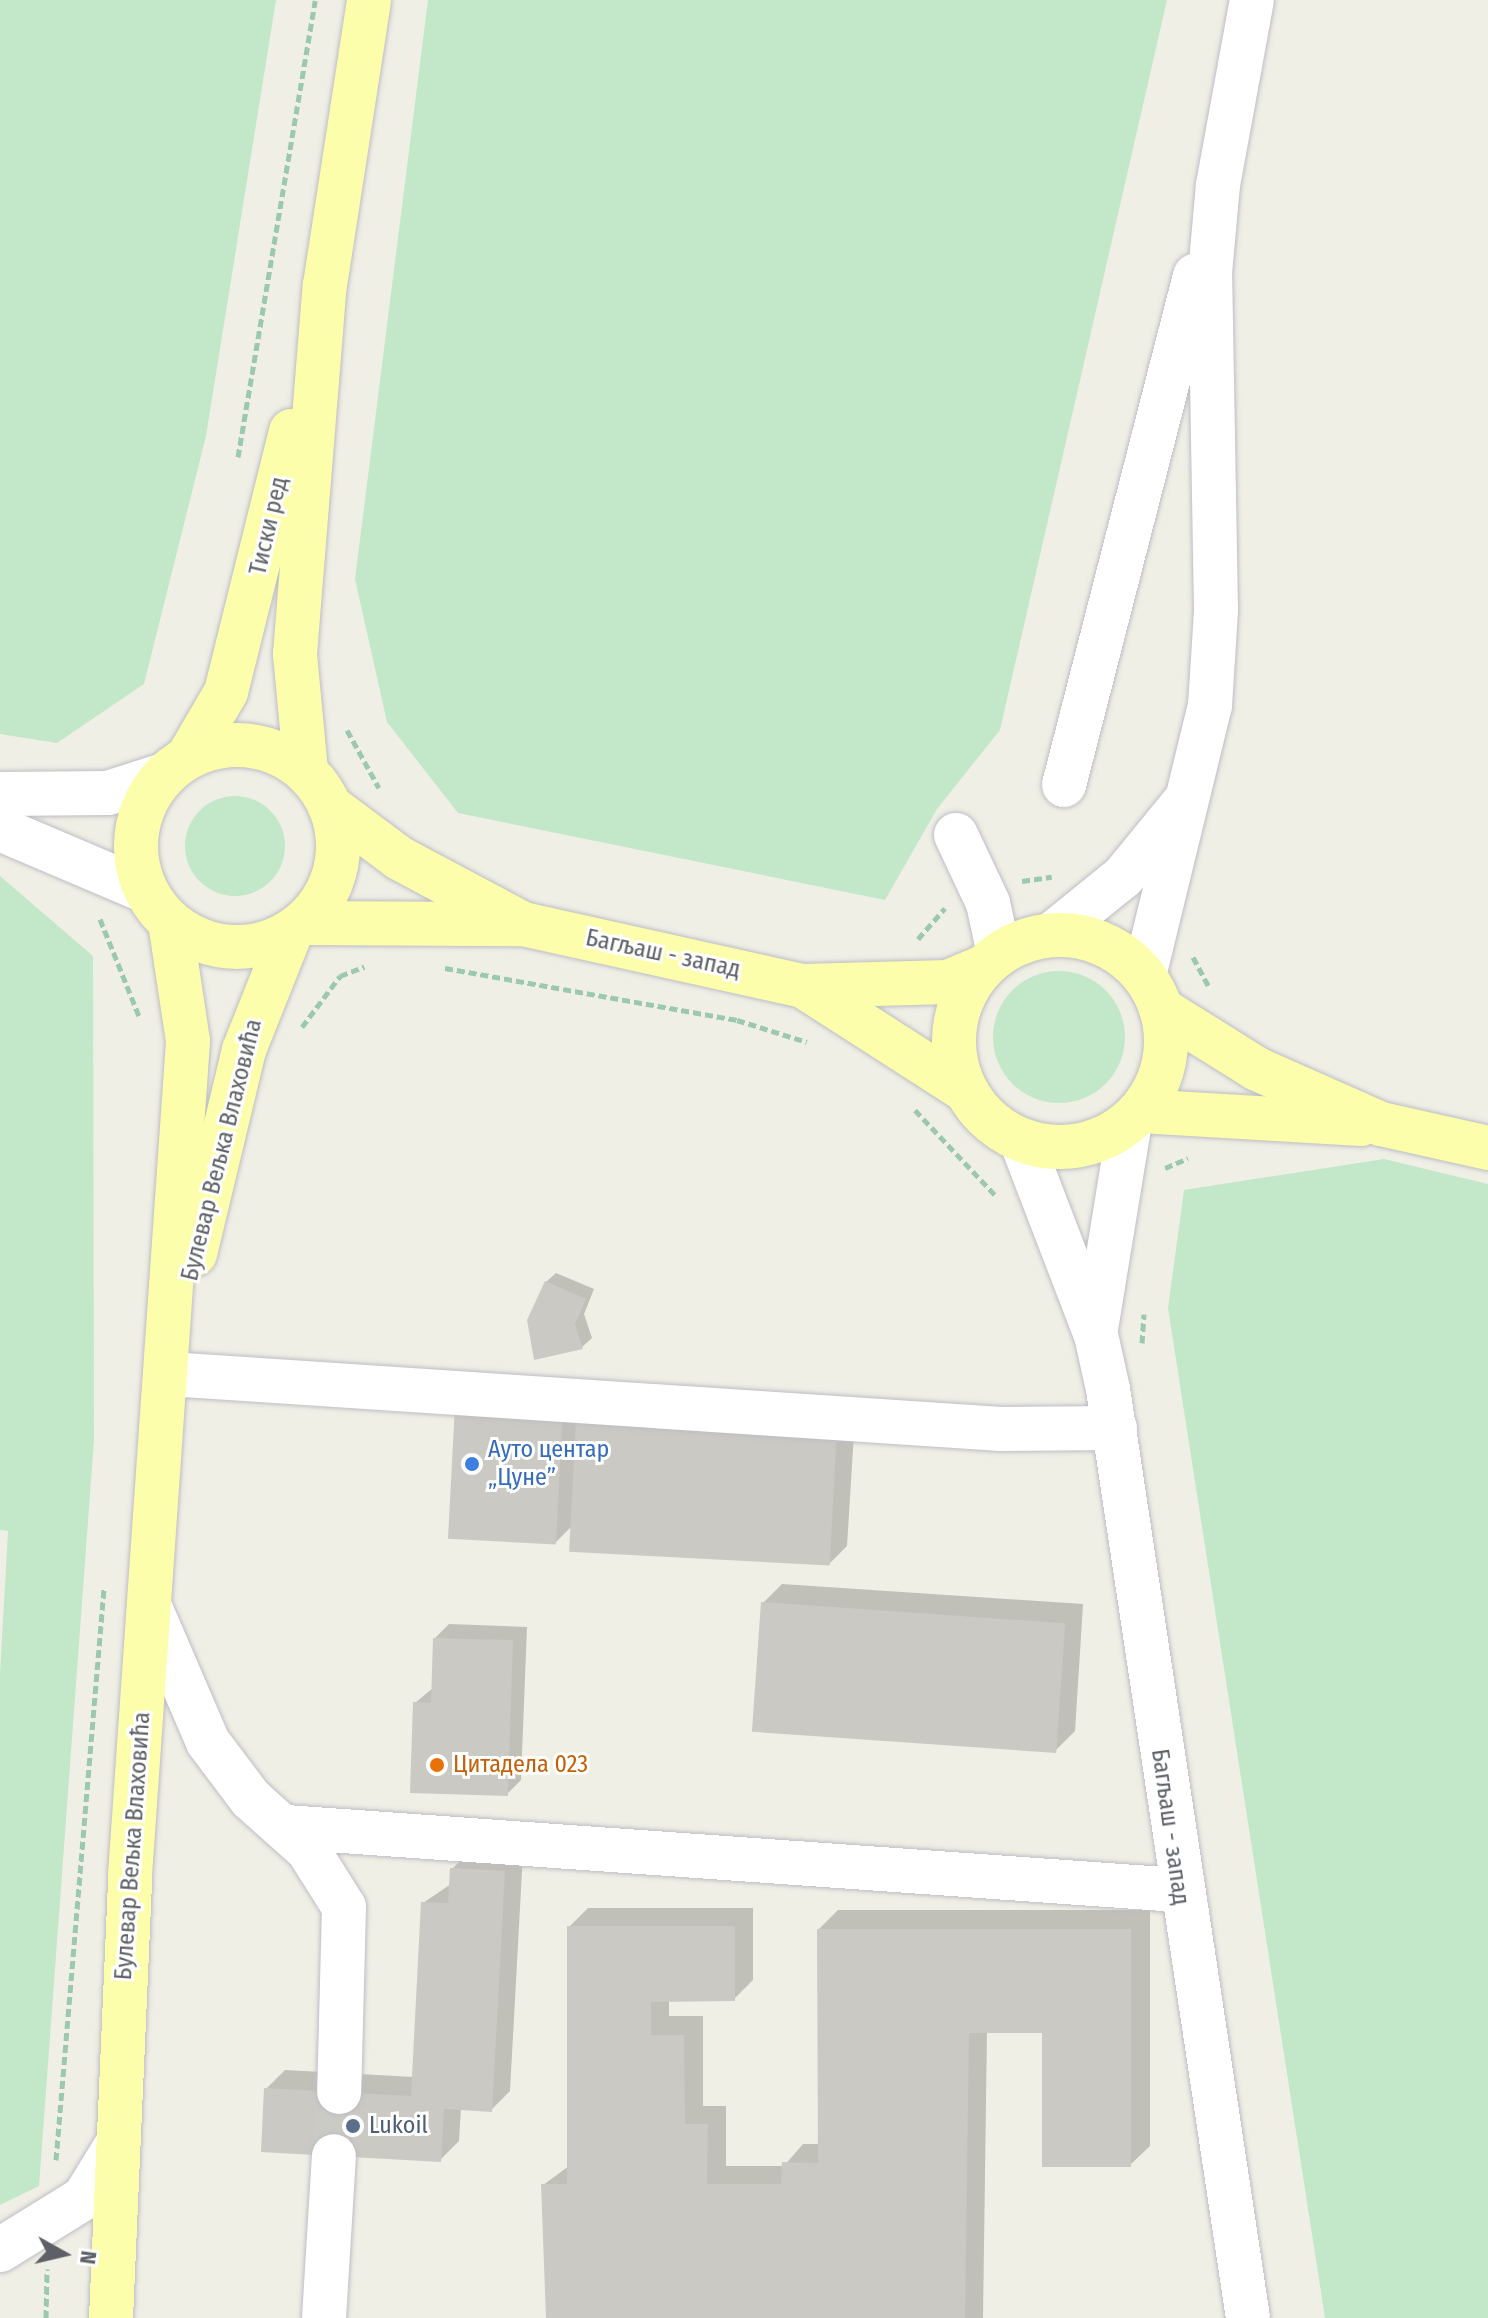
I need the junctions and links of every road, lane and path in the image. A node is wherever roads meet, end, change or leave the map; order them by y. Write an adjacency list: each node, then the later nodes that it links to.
1 (315, 0): 6 (path)
2 (369, 0): 5 (main road, Тиски ред)
3 (1252, 0): 4 (street)
4 (1218, 185): 10 (street); 11 (street)
5 (325, 285): 8 (main road, Тиски ред); 9 (main road, Тиски ред)
6 (236, 468)
7 (345, 726): 13 (path)
8 (176, 766): 9 (main road); 12 (street); 18 (main road)
9 (306, 771): 14 (main road)
10 (1064, 785)
11 (1192, 793): 24 (street); 28 (street)
12 (0, 794)
13 (386, 797)
14 (332, 808): 20 (main road, Багљаш - запад); 21 (main road)
15 (0, 829): 18 (street)
16 (956, 835): 17 (street)
17 (967, 904): 23 (path); 24 (street)
18 (158, 907): 21 (main road); 41 (main road, Булевар Вељка Влаховића)
19 (92, 913): 30 (path)
20 (523, 924): 21 (main road, Багљаш - запад); 27 (main road, Багљаш - запад)
21 (297, 928): 41 (main road, Булевар Вељка Влаховића)
22 (1190, 946): 29 (path)
23 (904, 947)
24 (1016, 948): 27 (main road, Багљаш - запад); 28 (main road); 33 (main road)
25 (374, 963): 31 (path)
26 (440, 967): 32 (path)
27 (803, 986): 33 (main road, Багљаш - запад)
28 (1152, 992): 35 (main road); 36 (main road)
29 (1218, 996)
30 (143, 1032)
31 (297, 1036)
32 (822, 1048)
33 (965, 1090): 37 (main road)
34 (905, 1100): 39 (path)
35 (1135, 1116): 36 (main road); 37 (main road); 40 (street, Багљаш - запад)
36 (1381, 1124): 38 (main road)
37 (1021, 1140): 40 (street, Багљаш - запад)
38 (1488, 1148)
39 (1005, 1206)
40 (1096, 1335): 42 (street, Багљаш - запад)
41 (169, 1374): 42 (street); 44 (main road, Булевар Вељка Влаховића)
42 (1115, 1428): 46 (street, Багљаш - запад)
43 (106, 1572): 50 (path)
44 (149, 1605): 45 (street); 48 (main road, Булевар Вељка Влаховића)
45 (286, 1827): 46 (street); 47 (street)
46 (1178, 1890): 56 (street, Багљаш - запад)
47 (339, 2092)
48 (116, 2146): 50 (street); 52 (main road, Булевар Вељка Влаховића)
49 (334, 2156): 55 (street)
50 (51, 2218): 51 (street); 52 (street); 53 (path)
51 (0, 2250)
52 (112, 2271): 54 (main road, Булевар Вељка Влаховића)
53 (46, 2318)
54 (111, 2318)
55 (324, 2318)
56 (1248, 2318)

